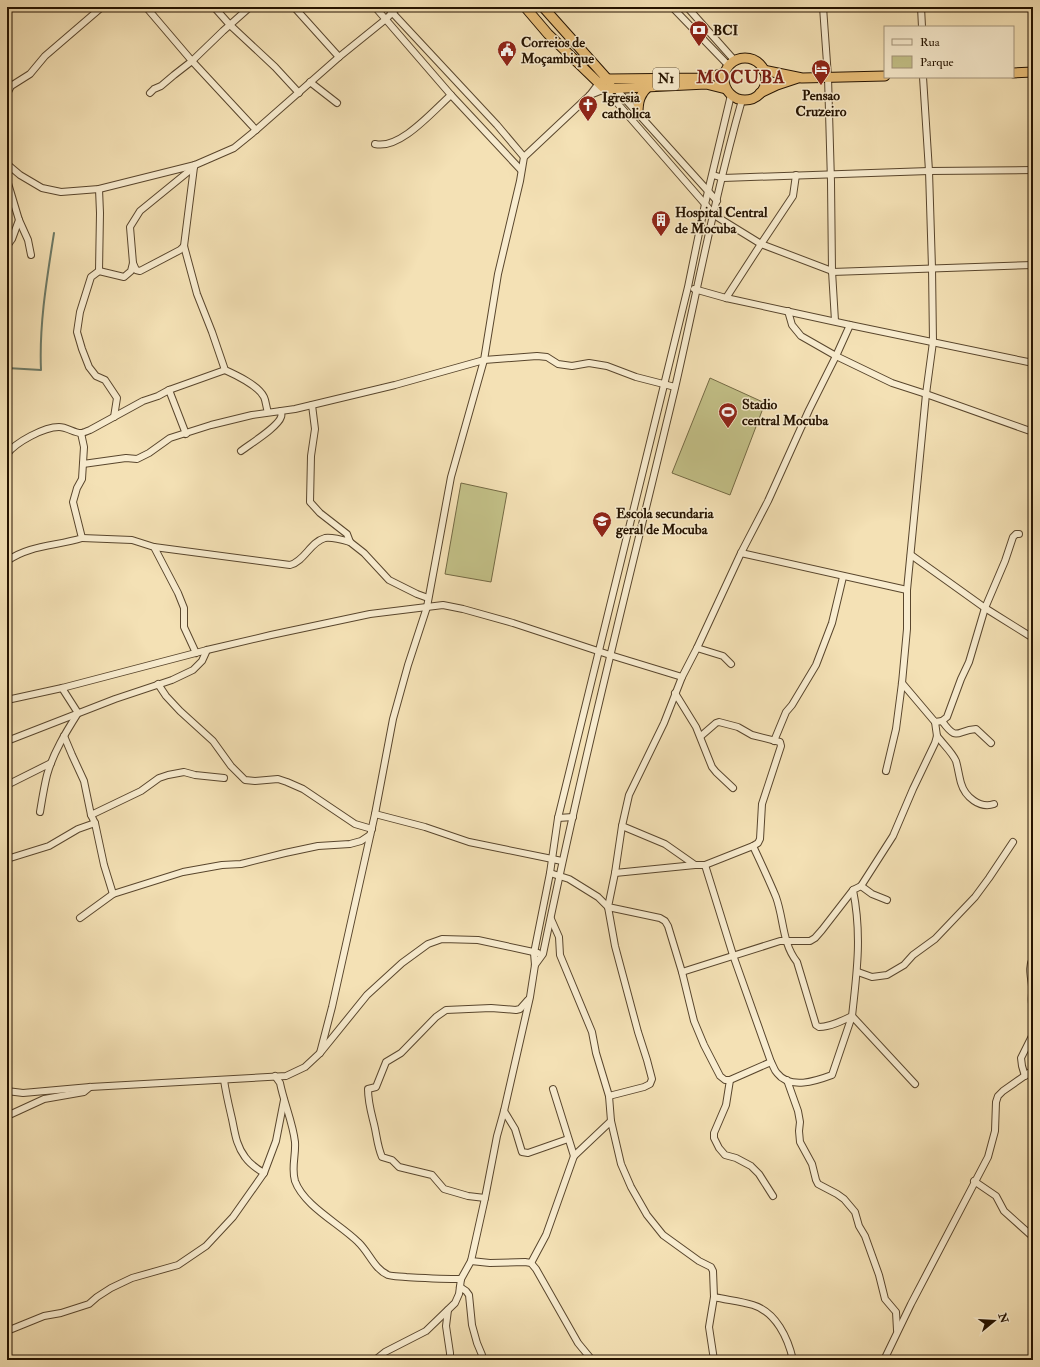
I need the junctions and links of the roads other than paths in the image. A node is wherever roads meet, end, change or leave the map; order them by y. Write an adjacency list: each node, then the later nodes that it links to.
1 (102, 7): 37 (street)
2 (146, 7): 20 (street)
3 (214, 7): 17 (street)
4 (250, 7): 17 (street)
5 (294, 7): 19 (street)
6 (375, 7): 16 (street)
7 (387, 7): 15 (street)
8 (398, 7): 15 (street)
9 (525, 7): 30 (highway)
10 (543, 7): 30 (highway)
11 (672, 7): 21 (street)
12 (687, 7): 21 (street)
13 (823, 7): 26 (street)
14 (922, 7): 18 (street)
15 (392, 13): 16 (street); 44 (street)
16 (386, 19): 19 (street); 38 (street)
17 (230, 25): 20 (street); 35 (street)
18 (922, 26)
19 (339, 57): 29 (street)
20 (192, 61): 34 (street); 42 (street)
21 (730, 67): 22 (highway, N1); 30 (highway, N1); 33 (highway)
22 (763, 70): 27 (highway, N1); 36 (highway)
23 (1033, 72): 24 (highway)
24 (1014, 73)
25 (884, 76): 26 (highway, N1)
26 (828, 77): 27 (highway, N1); 50 (street)
27 (802, 78): 36 (highway, N1)
28 (923, 78): 49 (street)
29 (310, 82): 35 (street); 40 (street)
30 (604, 84): 32 (highway); 44 (street); 58 (street)
31 (649, 86): 32 (highway, N1); 33 (highway, N1); 41 (highway)
32 (615, 88): 41 (street)
33 (728, 92): 39 (highway, N1); 52 (street)
34 (150, 93)
35 (298, 93): 42 (street)
36 (760, 93): 39 (highway, N1)
37 (7, 94)
38 (452, 95): 43 (street); 47 (street)
39 (742, 100): 53 (street)
40 (337, 103)
41 (638, 113): 56 (street)
42 (256, 130): 46 (street)
43 (375, 144)
44 (524, 157): 47 (street)
45 (7, 164): 55 (street)
46 (194, 166): 55 (street); 63 (street); 65 (street)
47 (521, 170): 78 (street)
48 (1033, 170): 49 (street)
49 (929, 171): 50 (street); 67 (street)
50 (831, 173): 51 (street); 69 (street)
51 (796, 175): 53 (street); 61 (street)
52 (713, 176): 53 (street); 56 (street)
53 (723, 178): 57 (street)
54 (7, 180): 60 (street)
55 (99, 189): 68 (street)
56 (709, 192): 57 (street); 58 (street)
57 (717, 201): 59 (street)
58 (705, 204): 59 (street); 70 (street)
59 (714, 215): 61 (street); 71 (street)
60 (19, 220): 62 (street); 64 (street)
61 (761, 244): 69 (street); 72 (street)
62 (7, 246)
63 (184, 246): 65 (street); 80 (street)
64 (31, 255)
65 (133, 263): 68 (street)
66 (1033, 265): 67 (street)
67 (932, 268): 69 (street); 76 (street)
68 (99, 271): 88 (street)
69 (832, 271): 74 (street)
70 (688, 287): 71 (street); 81 (street)
71 (697, 289): 72 (street); 82 (street)
72 (726, 298): 73 (street)
73 (788, 311): 74 (street); 77 (street)
74 (835, 321): 75 (street)
75 (850, 325): 76 (street); 77 (street)
76 (932, 342): 79 (street); 84 (street)
77 (836, 356): 84 (street); 101 (street)
78 (484, 360): 81 (street); 85 (street); 106 (street)
79 (1033, 363)
80 (225, 370): 83 (street); 87 (street)
81 (664, 385): 82 (street); 95 (street)
82 (675, 387): 96 (street)
83 (169, 390): 88 (street); 91 (street)
84 (926, 394): 89 (street); 102 (street)
85 (312, 405): 86 (street); 99 (street)
86 (281, 411): 87 (street); 92 (street)
87 (268, 412): 91 (street)
88 (114, 417): 90 (street)
89 (1033, 432)
90 (81, 434): 93 (street); 94 (street)
91 (186, 434): 94 (street)
92 (241, 451)
93 (7, 454)
94 (83, 464): 98 (street)
95 (637, 496): 96 (street); 112 (street)
96 (648, 498): 114 (street)
97 (1020, 534): 108 (street)
98 (82, 538): 100 (street); 103 (street)
99 (350, 542): 100 (street); 106 (street)
100 (154, 547): 113 (street)
101 (741, 553): 104 (street); 110 (street)
102 (911, 555): 105 (street); 108 (street)
103 (7, 561)
104 (843, 577): 105 (street); 129 (street)
105 (907, 590): 117 (street)
106 (428, 598): 107 (street)
107 (427, 607): 111 (street); 112 (street); 138 (street)
108 (985, 608): 109 (street); 123 (street)
109 (1033, 638)
110 (697, 648): 115 (street); 116 (street)
111 (207, 650): 113 (street); 118 (street)
112 (598, 651): 114 (street); 141 (street)
113 (196, 653): 119 (street)
114 (610, 655): 116 (street); 140 (street)
115 (731, 664)
116 (682, 677): 120 (street)
117 (902, 683): 124 (street); 132 (street)
118 (158, 684): 122 (street); 144 (street)
119 (62, 688): 121 (street); 122 (street)
120 (675, 693): 126 (street); 143 (street)
121 (7, 700)
122 (78, 713): 125 (street); 128 (street)
123 (942, 721): 124 (street); 130 (street)
124 (935, 722): 127 (street)
125 (64, 736): 131 (street); 139 (street)
126 (701, 736): 129 (street); 135 (street)
127 (937, 736): 136 (street); 155 (street)
128 (7, 741)
129 (774, 741): 146 (street)
130 (991, 743)
131 (51, 763): 134 (street); 137 (street)
132 (886, 771)
133 (224, 778): 139 (street)
134 (7, 785)
135 (733, 788)
136 (994, 804)
137 (40, 812)
138 (375, 814): 144 (street); 147 (street)
139 (91, 815): 142 (street)
140 (573, 817): 141 (street); 149 (street)
141 (558, 818): 147 (street)
142 (95, 823): 148 (street); 157 (street)
143 (622, 826): 150 (street); 153 (street)
144 (371, 832): 157 (street); 174 (street)
145 (1013, 842): 169 (street)
146 (753, 846): 151 (street); 162 (street)
147 (551, 858): 149 (street); 152 (street)
148 (7, 859)
149 (562, 861): 154 (street)
150 (695, 865): 151 (street); 153 (street)
151 (705, 865): 165 (street)
152 (550, 872): 154 (street); 163 (street)
153 (615, 873): 159 (street)
154 (559, 875): 159 (street); 161 (street)
155 (861, 886): 156 (street); 158 (street)
156 (853, 890): 162 (street); 169 (street)
157 (113, 894): 160 (street)
158 (887, 900)
159 (608, 907): 168 (street); 186 (street)
160 (80, 918)
161 (551, 918): 164 (street); 186 (street)
162 (786, 941): 165 (street); 172 (street)
163 (534, 953): 164 (street); 167 (street); 174 (street)
164 (543, 954): 167 (street)
165 (733, 955): 168 (street); 175 (street)
166 (1033, 958): 171 (street)
167 (536, 964): 170 (street)
168 (682, 972): 180 (street)
169 (858, 972): 172 (street)
170 (530, 997): 188 (street); 196 (street)
171 (1033, 1008)
172 (852, 1016): 181 (street); 182 (street)
173 (1033, 1034): 178 (street)
174 (320, 1052): 177 (street)
175 (771, 1062): 180 (street); 181 (street)
176 (1033, 1070): 178 (street)
177 (275, 1076): 179 (street); 187 (street)
178 (1025, 1076): 194 (street)
179 (224, 1080): 183 (street); 193 (street)
180 (730, 1080): 195 (street)
181 (787, 1080): 205 (street)
182 (915, 1084)
183 (90, 1087): 185 (street); 189 (street)
184 (553, 1089): 191 (street)
185 (7, 1091)
186 (609, 1096): 190 (street)
187 (284, 1100): 193 (street); 200 (street)
188 (504, 1111): 191 (street); 196 (street)
189 (7, 1116)
190 (611, 1121): 192 (street); 202 (street)
191 (568, 1139): 192 (street)
192 (574, 1156): 199 (street)
193 (264, 1173): 204 (street)
194 (974, 1181): 197 (street); 205 (street)
195 (773, 1196)
196 (485, 1198): 198 (street)
197 (1033, 1237)
198 (471, 1261): 199 (street); 200 (street)
199 (531, 1263): 210 (street)
200 (461, 1279): 201 (street)
201 (460, 1287): 203 (street); 206 (street)
202 (714, 1297): 211 (street); 212 (street)
203 (448, 1310): 208 (street); 209 (street)
204 (7, 1331)
205 (897, 1331): 207 (street)
206 (482, 1355)
207 (887, 1359)
208 (375, 1360)
209 (450, 1360)
210 (592, 1360)
211 (714, 1360)
212 (793, 1360)

